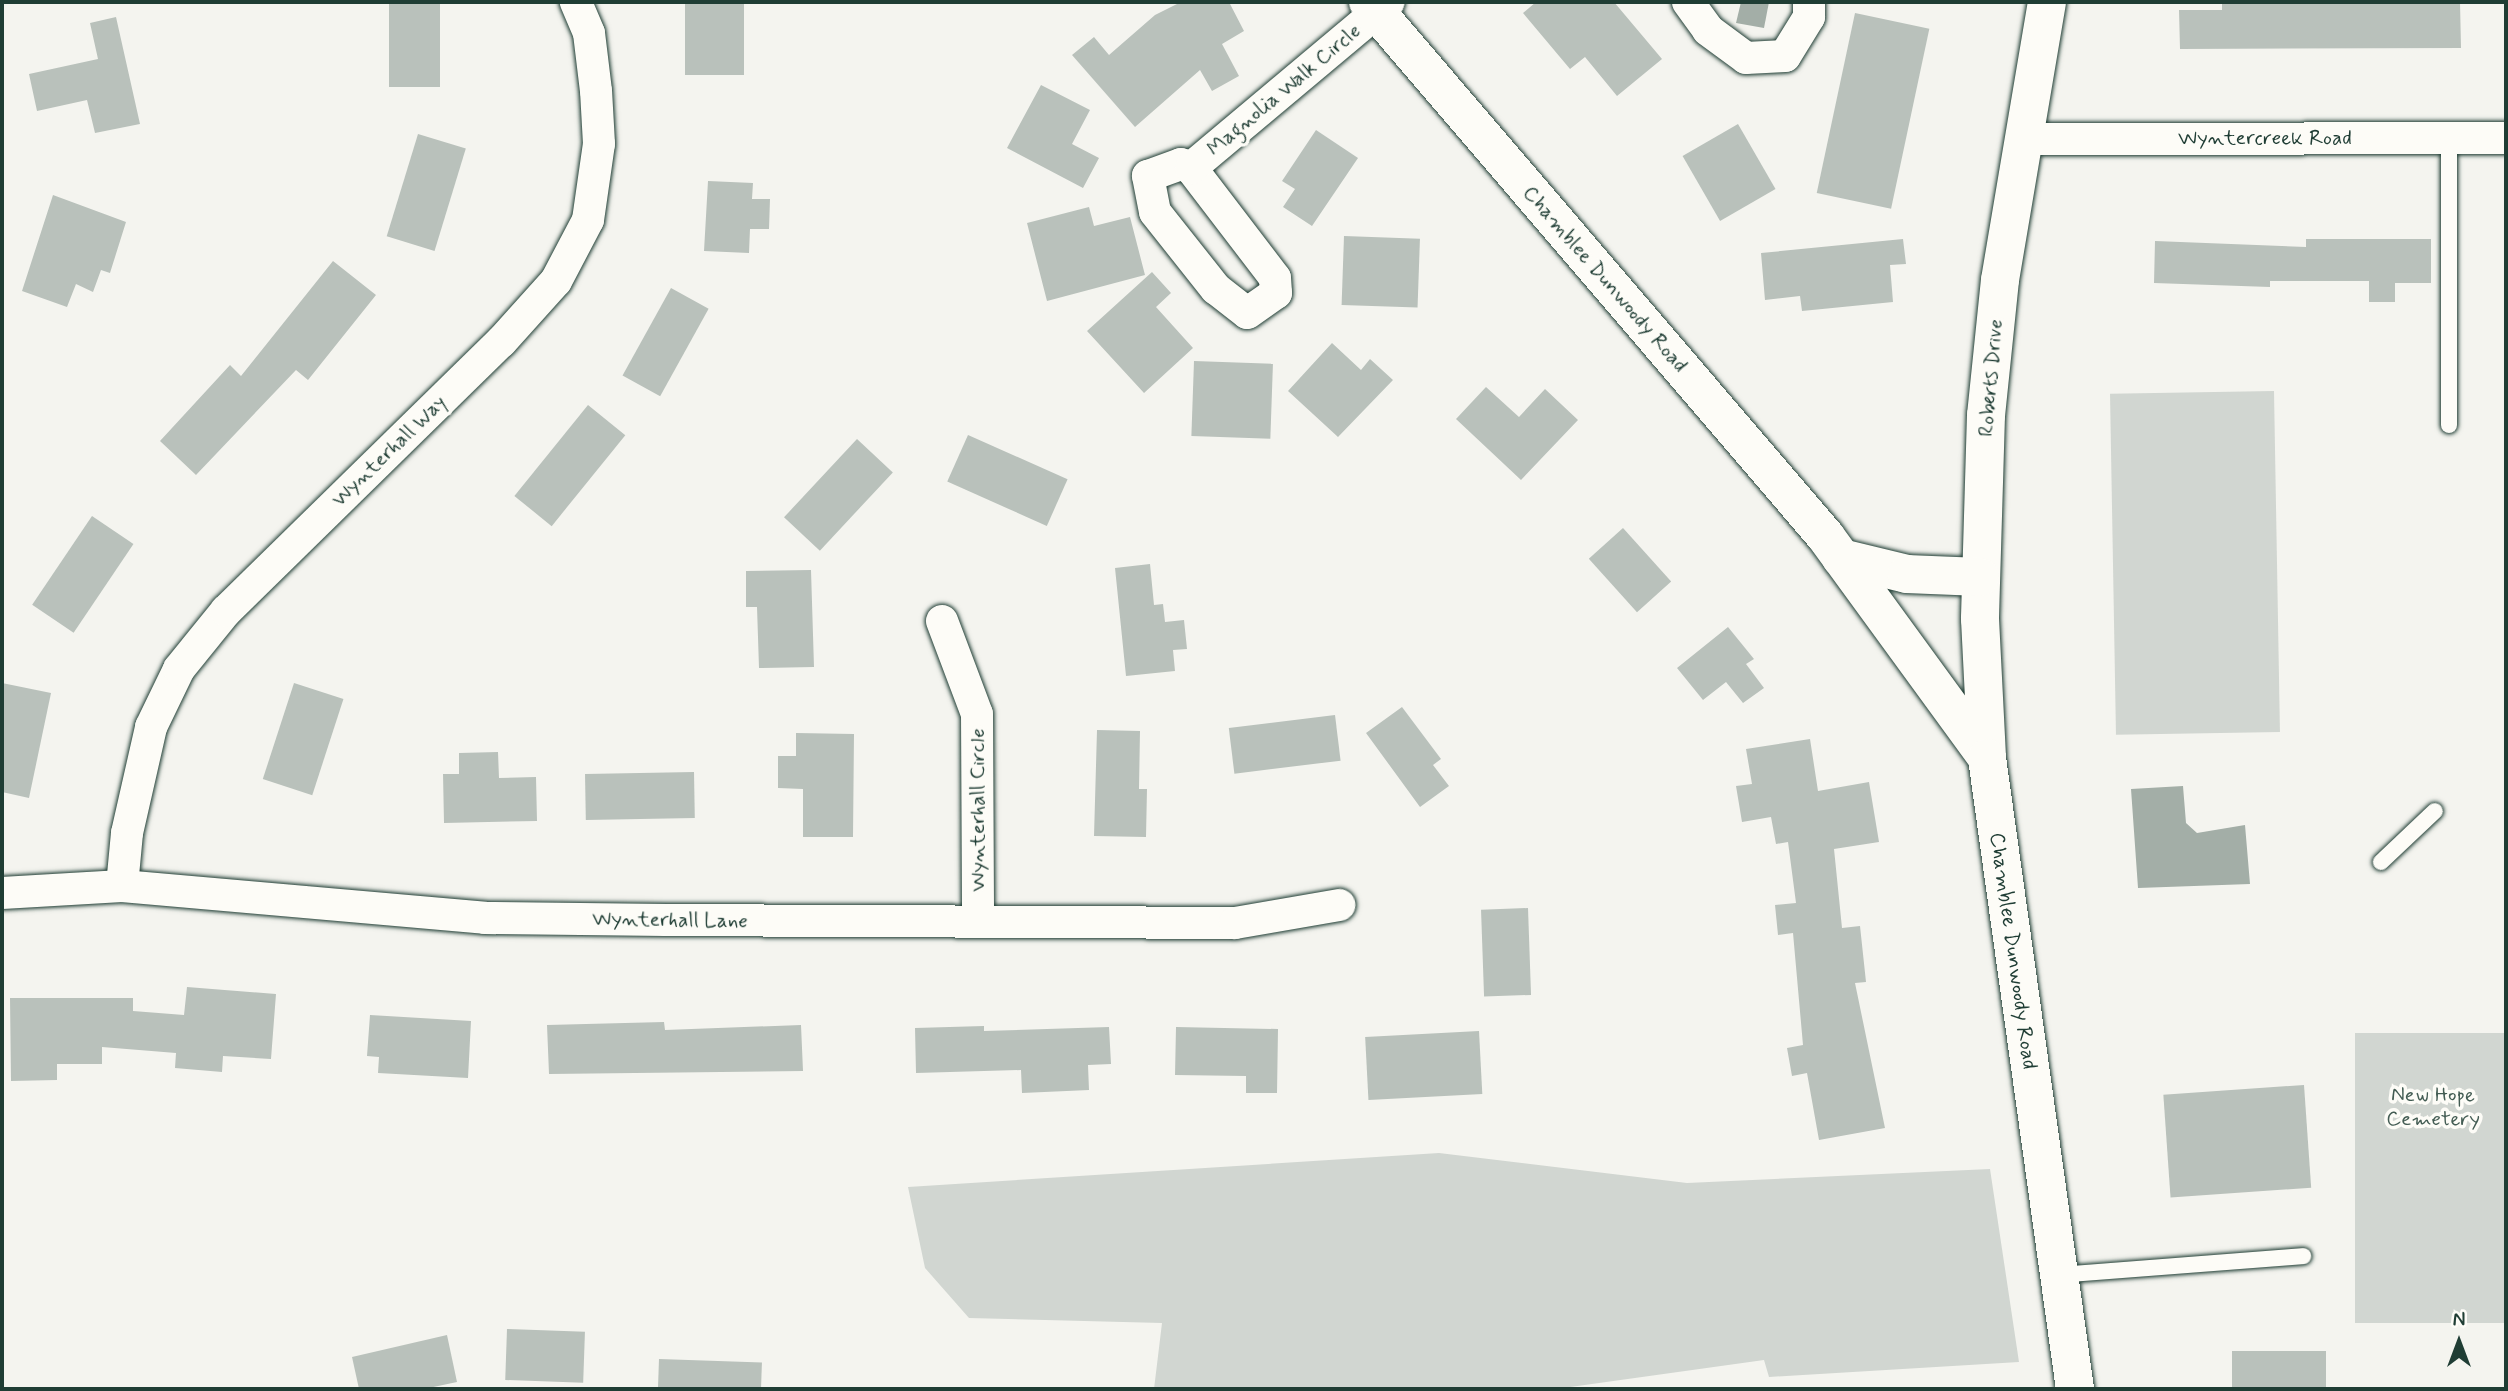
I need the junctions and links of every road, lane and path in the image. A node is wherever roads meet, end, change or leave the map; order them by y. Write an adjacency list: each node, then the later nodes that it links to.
1 (576, 2): 17 (street, Wynterhall Way)
2 (1688, 2): 3 (street)
3 (1809, 2)
4 (2047, 2): 8 (street, Roberts Drive)
5 (1378, 5): 9 (street, Magnolia Walk Circle); 11 (street, Chamblee Dunwoody Road)
6 (2449, 138): 7 (street, Wyntercreek Road); 8 (street, Wyntercreek Road); 10 (lane)
7 (2506, 138)
8 (2024, 139): 12 (street, Roberts Drive)
9 (1191, 168): 9 (street, Magnolia Walk Circle)
10 (2449, 425)
11 (1841, 558): 12 (street); 14 (street, Chamblee Dunwoody Road)
12 (1980, 577): 14 (street, Roberts Drive)
13 (942, 621): 20 (street, Wynterhall Circle)
14 (1986, 758): 22 (street, Chamblee Dunwoody Road)
15 (2435, 811): 16 (lane)
16 (2381, 862)
17 (122, 886): 18 (street, Wynterhall Lane); 20 (street, Wynterhall Lane)
18 (2, 893)
19 (1339, 905): 20 (street, Wynterhall Lane)
20 (978, 922)
21 (2303, 1256): 22 (lane)
22 (2059, 1275): 23 (street, Chamblee Dunwoody Road)
23 (2074, 1389)

